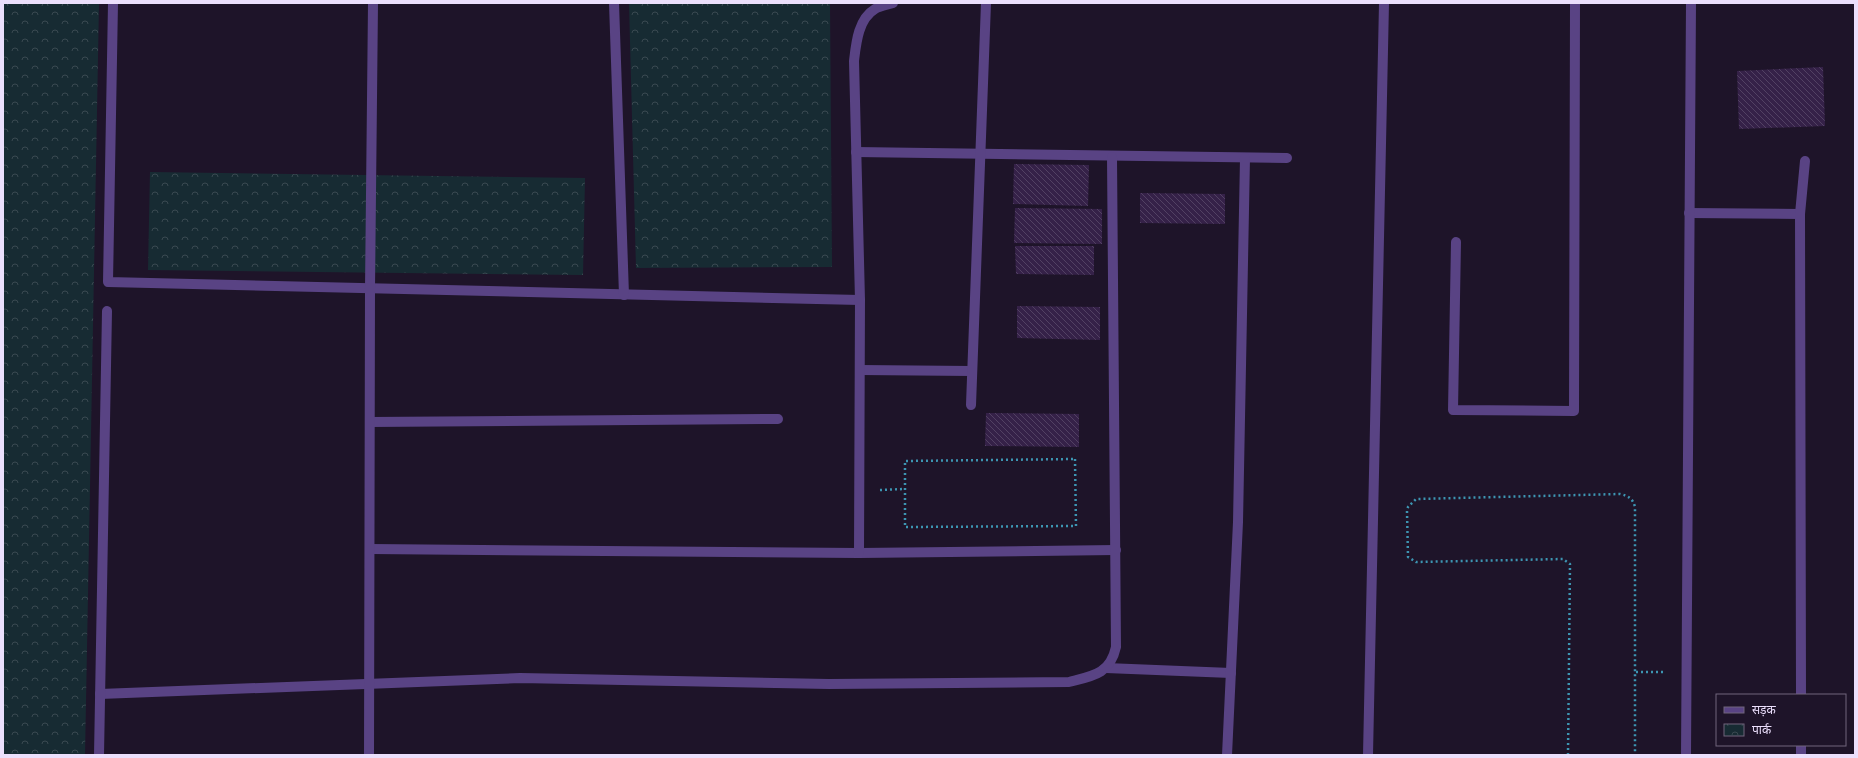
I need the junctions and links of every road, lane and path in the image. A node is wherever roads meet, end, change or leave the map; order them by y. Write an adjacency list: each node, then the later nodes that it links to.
1 (113, 3): 18 (street)
2 (373, 3): 18 (street)
3 (614, 3): 19 (street)
4 (893, 3): 9 (street)
5 (986, 3): 10 (street)
6 (1384, 3): 41 (street)
7 (1575, 3): 17 (street)
8 (1691, 3): 15 (street)
9 (856, 152): 10 (street); 20 (street)
10 (980, 153): 11 (street); 23 (street)
11 (1112, 157): 12 (street); 29 (street)
12 (1245, 158): 13 (street); 34 (street)
13 (1287, 158)
14 (1805, 161): 16 (street)
15 (1690, 213): 16 (street); 32 (street)
16 (1800, 214): 37 (street)
17 (1456, 242)
18 (370, 289): 19 (street); 26 (street)
19 (624, 295): 20 (street)
20 (860, 300): 22 (street)
21 (107, 311): 36 (street)
22 (860, 370): 23 (street); 30 (street)
23 (972, 371): 24 (street)
24 (971, 405)
25 (778, 419): 26 (street)
26 (370, 422): 28 (street)
27 (904, 489): 27 (path)
28 (370, 549): 30 (street); 35 (street)
29 (1116, 550): 30 (street); 31 (street)
30 (859, 553)
31 (1106, 668): 34 (street); 35 (street)
32 (1686, 671): 33 (path); 44 (street)
33 (1636, 672): 42 (path); 43 (path)
34 (1231, 673): 40 (street)
35 (370, 683): 36 (street); 39 (street)
36 (100, 694): 38 (street)
37 (1801, 694)
38 (99, 755)
39 (369, 755)
40 (1227, 755)
41 (1368, 755)
42 (1568, 755)
43 (1635, 755)
44 (1686, 755)

